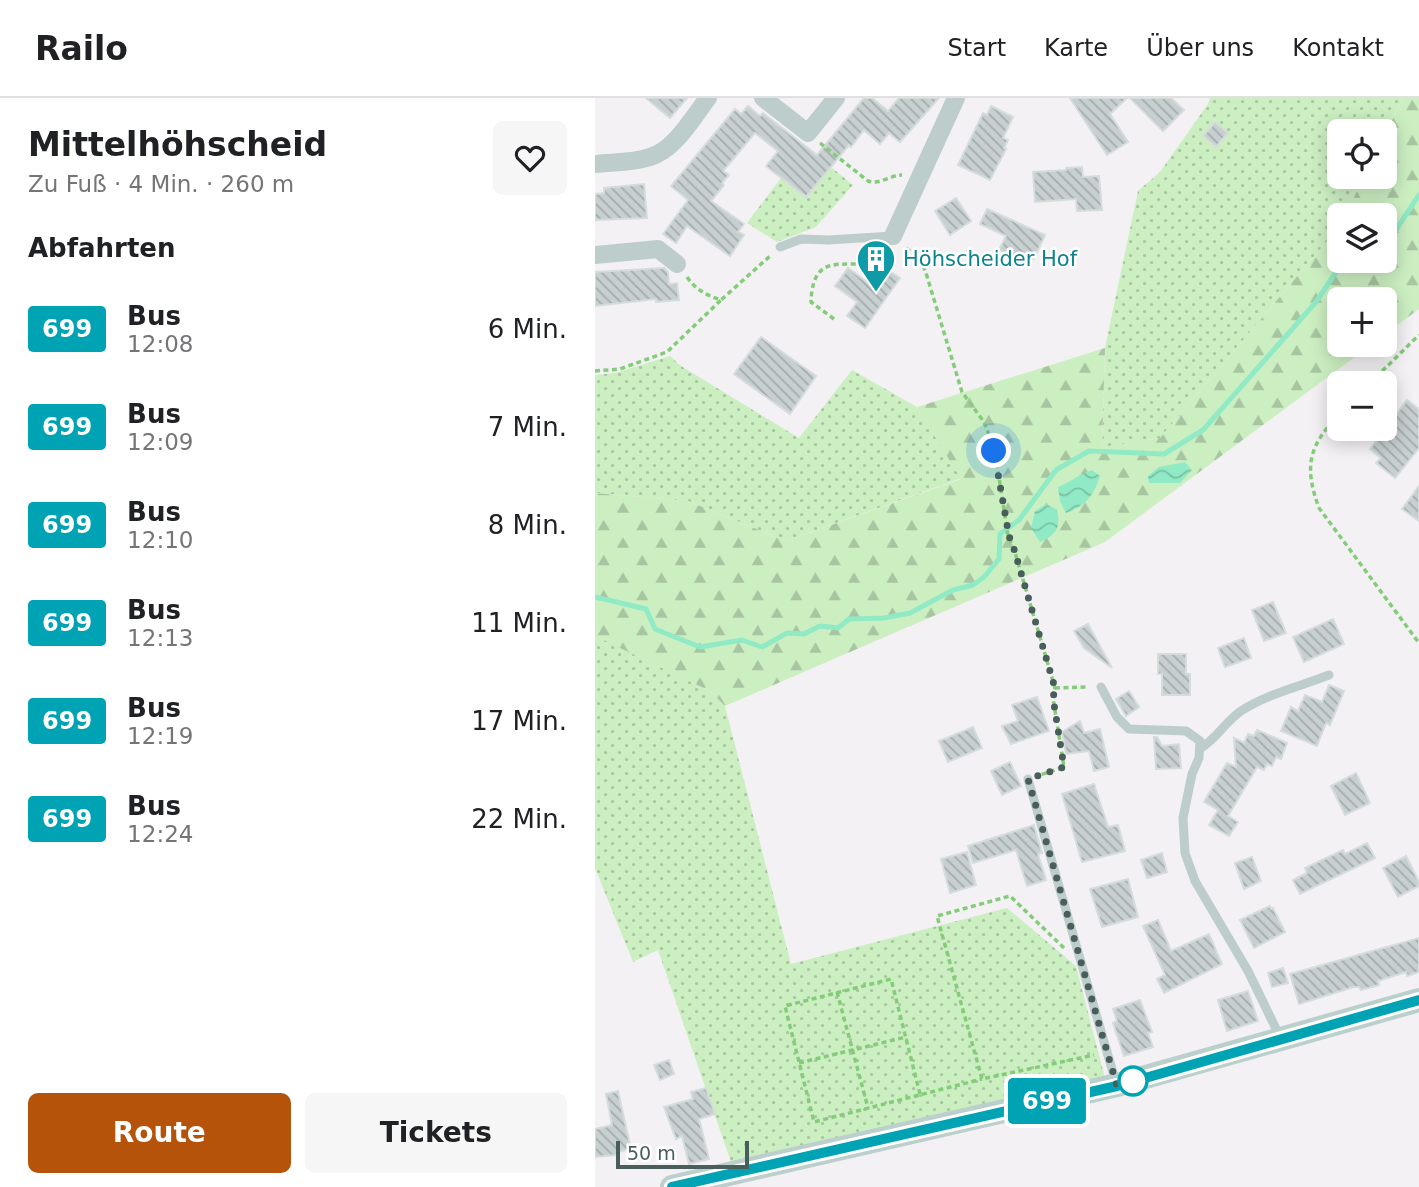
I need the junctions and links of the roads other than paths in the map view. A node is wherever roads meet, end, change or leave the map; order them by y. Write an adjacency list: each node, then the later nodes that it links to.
1 (708, 98): 5 (street)
2 (763, 98): 3 (street)
3 (837, 98)
4 (956, 98): 6 (street)
5 (595, 164)
6 (893, 236): 7 (lane)
7 (780, 247)
8 (595, 255): 9 (street)
9 (677, 264)
10 (1329, 675): 12 (lane)
11 (1101, 687): 12 (lane)
12 (1201, 748): 15 (lane)
13 (1028, 779): 16 (lane)
14 (1419, 1000): 15 (street)
15 (1281, 1039): 16 (street)
16 (1117, 1086): 17 (street)
17 (672, 1187)

